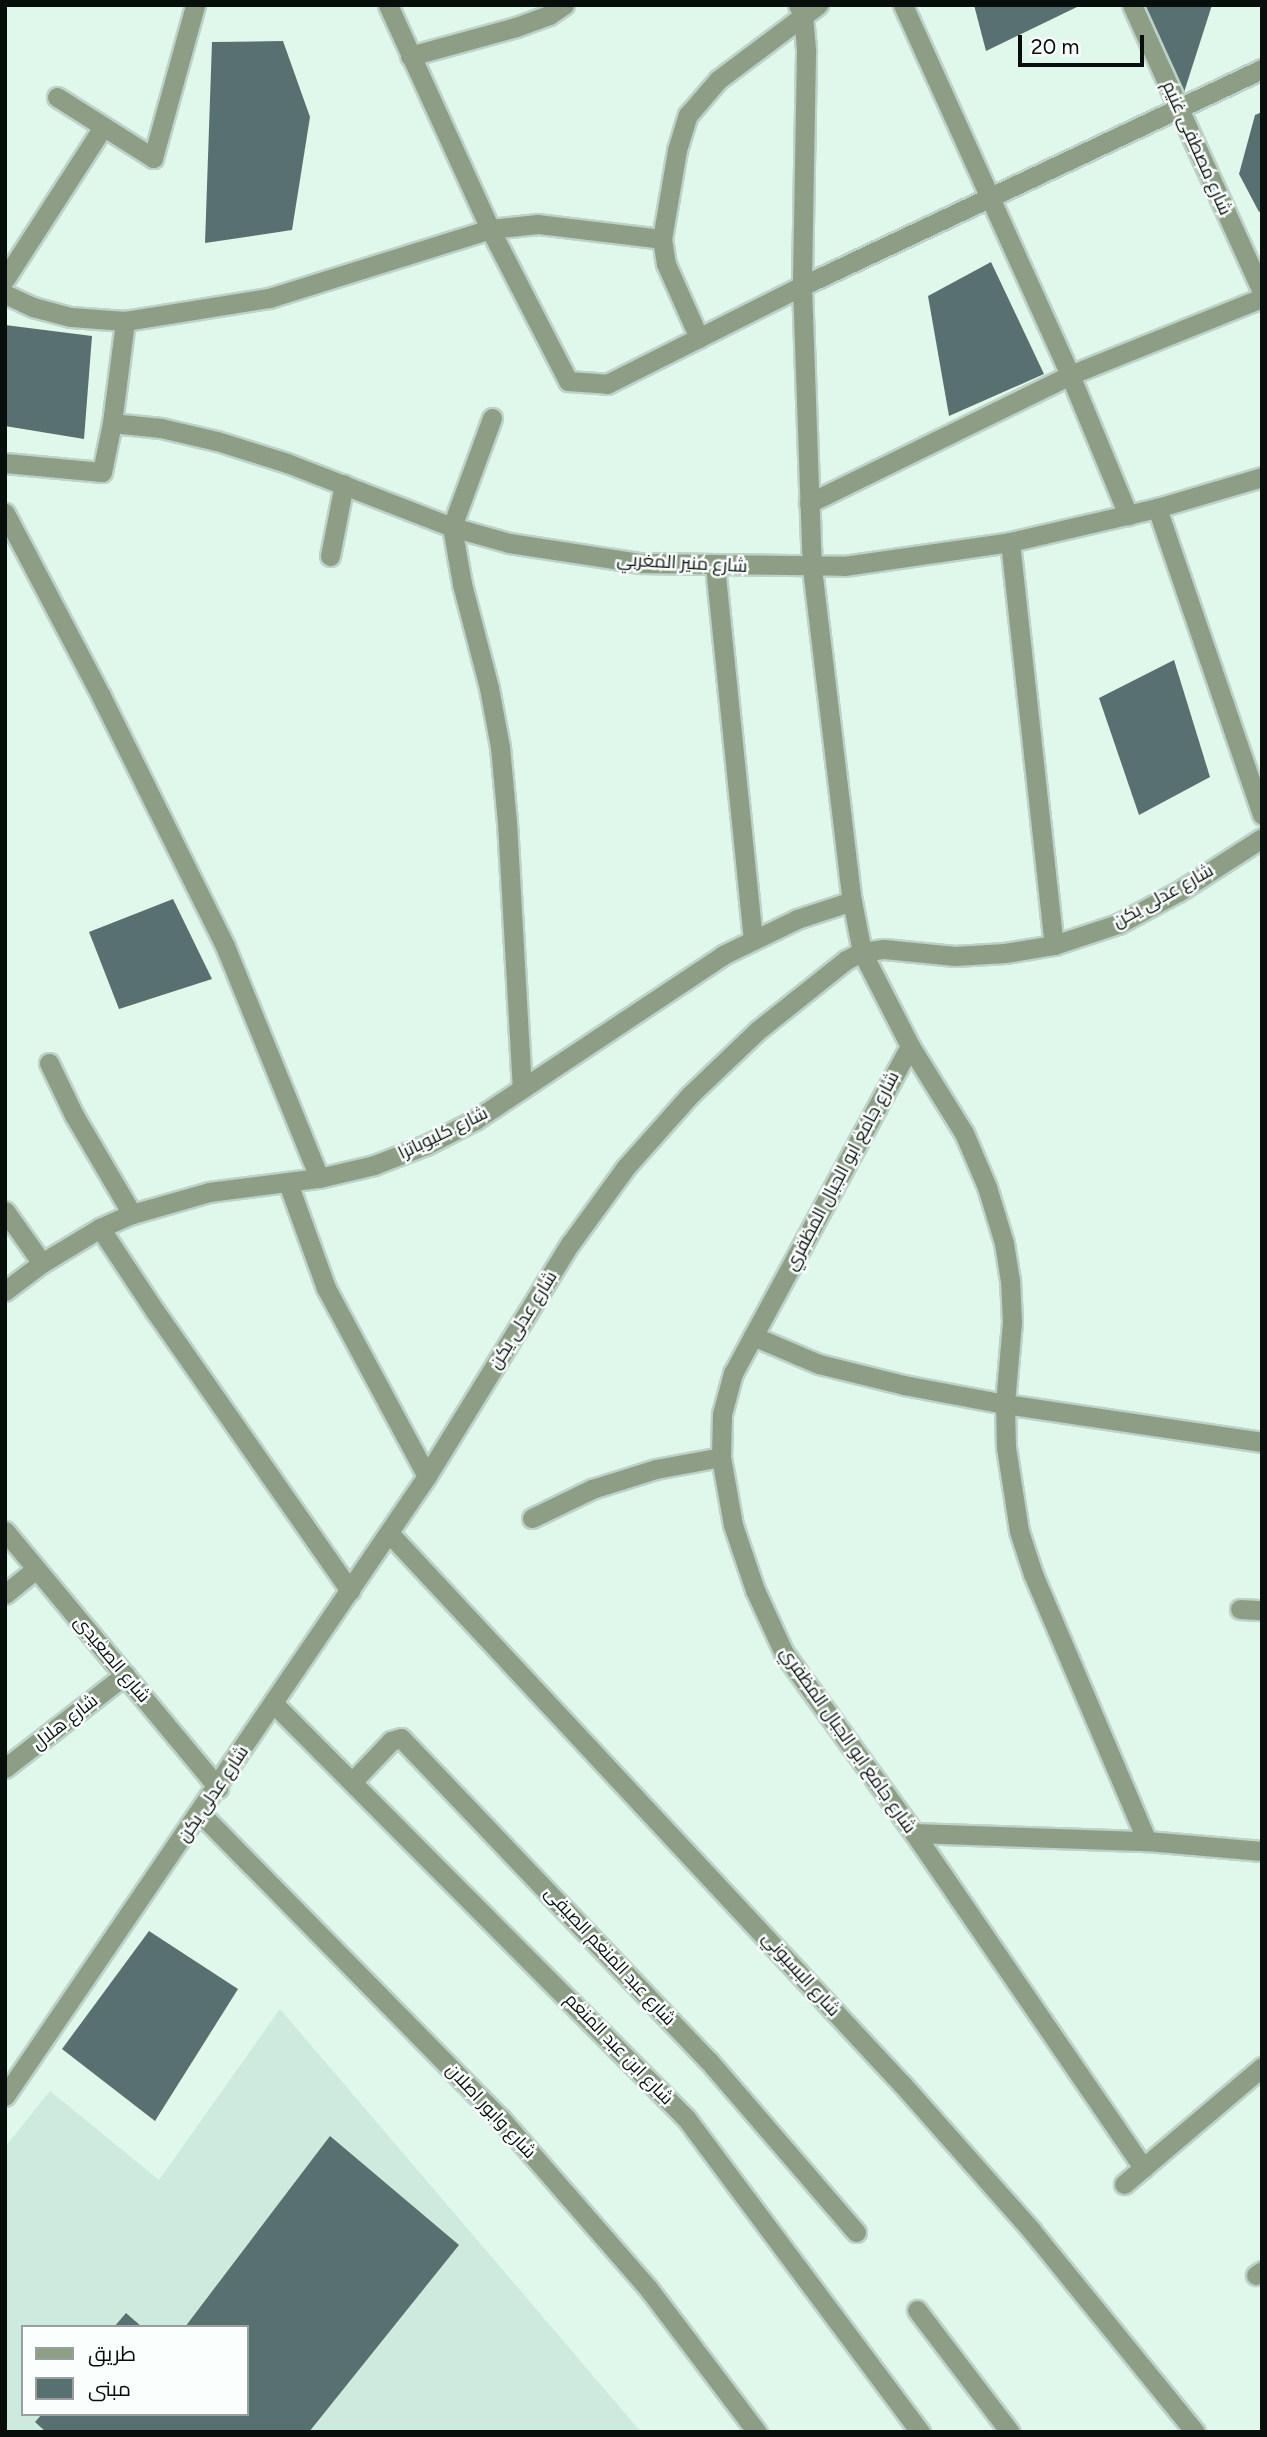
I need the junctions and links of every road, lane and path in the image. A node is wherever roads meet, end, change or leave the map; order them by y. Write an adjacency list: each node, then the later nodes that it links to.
1 (195, 5): 11 (street)
2 (564, 5): 7 (street)
3 (903, 5): 12 (street)
4 (1132, 5): 10 (street, شارع مصطفى غنيم)
5 (387, 6): 7 (street)
6 (806, 8): 14 (street); 16 (street)
7 (410, 56): 13 (street)
8 (1262, 69): 10 (street)
9 (57, 97): 11 (street)
10 (1179, 108): 12 (street); 17 (street, شارع مصطفى غنيم)
11 (103, 127): 15 (street)
12 (990, 198): 16 (street); 22 (street)
13 (490, 229): 14 (street); 20 (street); 21 (street)
14 (662, 239): 21 (street)
15 (5, 279)
16 (802, 286): 21 (street); 28 (street)
17 (1262, 291)
18 (5, 294): 20 (street)
19 (1262, 298): 22 (street)
20 (125, 321): 24 (street)
21 (699, 338)
22 (1070, 375): 28 (street); 31 (street)
23 (492, 418): 32 (street)
24 (113, 423): 25 (street); 27 (street, شارع منير المغربي)
25 (5, 463)
26 (1262, 477): 29 (street, شارع منير المغربي)
27 (344, 484): 32 (street, شارع منير المغربي); 35 (street)
28 (809, 503): 37 (street)
29 (1157, 508): 31 (street, شارع منير المغربي); 38 (street)
30 (5, 513): 33 (street)
31 (1128, 515): 34 (street, شارع منير المغربي)
32 (452, 527): 36 (street, شارع منير المغربي); 46 (street)
33 (12, 537): 47 (street)
34 (1010, 542): 37 (street, شارع منير المغربي); 42 (street)
35 (330, 556)
36 (715, 566): 37 (street, شارع منير المغربي); 41 (street)
37 (812, 568): 40 (street)
38 (1262, 814)
39 (1261, 839): 42 (street, شارع عدلى يكن)
40 (852, 901): 41 (street, شارع كليوباترا); 43 (street)
41 (752, 938): 46 (street, شارع كليوباترا)
42 (1054, 945): 43 (street, شارع عدلى يكن)
43 (862, 952): 44 (street); 58 (street, شارع عدلى يكن)
44 (910, 1046): 54 (street, شارع جامع ابو الجبال المظفري); 55 (street)
45 (49, 1063): 50 (street)
46 (522, 1089): 47 (street, شارع كليوباترا)
47 (319, 1178): 48 (street, شارع كليوباترا)
48 (288, 1183): 50 (street, شارع كليوباترا); 58 (street)
49 (5, 1211): 52 (street)
50 (132, 1214): 51 (street, شارع كليوباترا)
51 (100, 1228): 52 (street, شارع كليوباترا); 63 (street)
52 (42, 1263): 53 (street, شارع كليوباترا)
53 (5, 1292)
54 (753, 1336): 55 (street); 57 (street, شارع جامع ابو الجبال المظفري)
55 (1005, 1404): 56 (street); 74 (street)
56 (1262, 1442)
57 (722, 1457): 59 (street); 73 (street, شارع جامع ابو الجبال المظفري)
58 (427, 1476): 61 (street, شارع عدلى يكن)
59 (532, 1518)
60 (5, 1531): 62 (street, شارع الصعيدى)
61 (389, 1533): 63 (street, شارع عدلى يكن); 85 (street, شارع البسيوني)
62 (36, 1569): 64 (street); 67 (street, شارع الصعيدى)
63 (350, 1591): 68 (street, شارع عدلى يكن)
64 (5, 1594)
65 (1241, 1609): 66 (street)
66 (1262, 1610)
67 (125, 1675): 69 (street, شارع هلال); 71 (street, شارع الصعيدى)
68 (274, 1704): 70 (street, شارع ابن عبد المنعم); 71 (street, شارع عدلى يكن)
69 (5, 1768)
70 (352, 1782): 80 (street, شارع عبد المنعم الصيفى); 83 (street, شارع ابن عبد المنعم)
71 (218, 1788): 72 (street, شارع عدلى يكن)
72 (200, 1813): 77 (street, شارع عدلى يكن); 82 (street, شارع وابور اصلان)
73 (914, 1833): 74 (street); 78 (street, شارع جامع ابو الجبال المظفري)
74 (1147, 1840): 75 (street)
75 (1262, 1851)
76 (1262, 2067): 78 (street)
77 (5, 2096)
78 (1143, 2168): 79 (street)
79 (1124, 2184)
80 (856, 2232)
81 (917, 2310): 84 (street)
82 (757, 2432)
83 (920, 2432)
84 (1010, 2432)
85 (1195, 2432)

